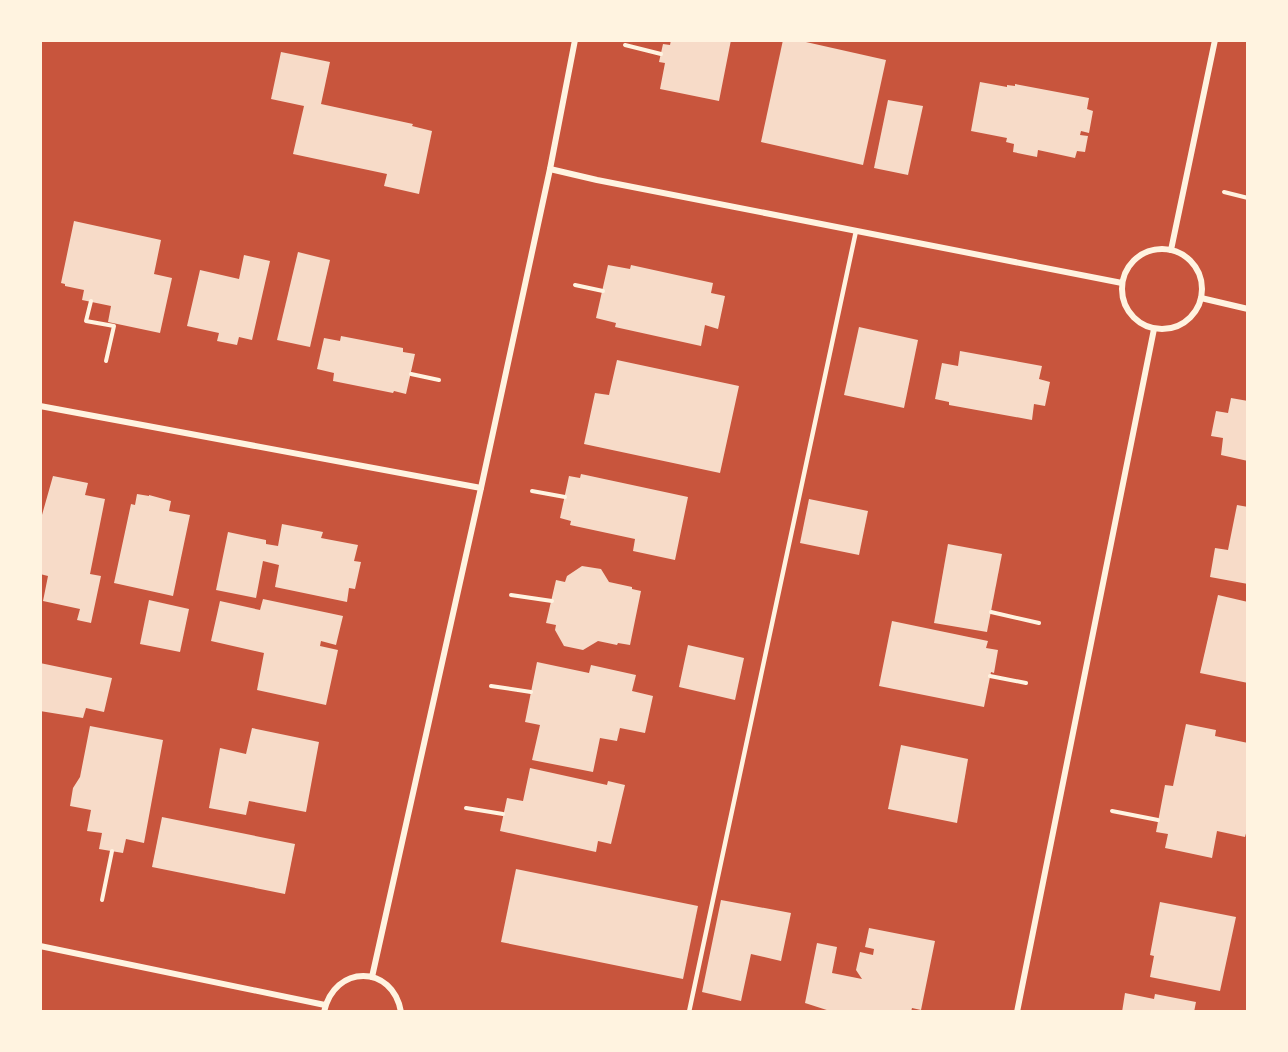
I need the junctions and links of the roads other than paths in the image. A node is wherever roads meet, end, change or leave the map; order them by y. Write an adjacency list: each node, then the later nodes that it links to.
1 (575, 40): 3 (street)
2 (1215, 40): 5 (street)
3 (550, 169): 4 (street); 11 (street)
4 (856, 231): 6 (street); 16 (lane)
5 (1171, 250): 6 (street); 7 (street)
6 (1122, 283): 9 (street)
7 (1201, 298): 8 (street); 9 (street)
8 (1248, 309)
9 (1154, 329): 17 (street)
10 (40, 406): 11 (street)
11 (481, 488): 13 (street)
12 (40, 946): 14 (street)
13 (372, 977): 14 (street); 15 (street)
14 (325, 1008)
15 (401, 1011)
16 (689, 1011)
17 (1017, 1011)

